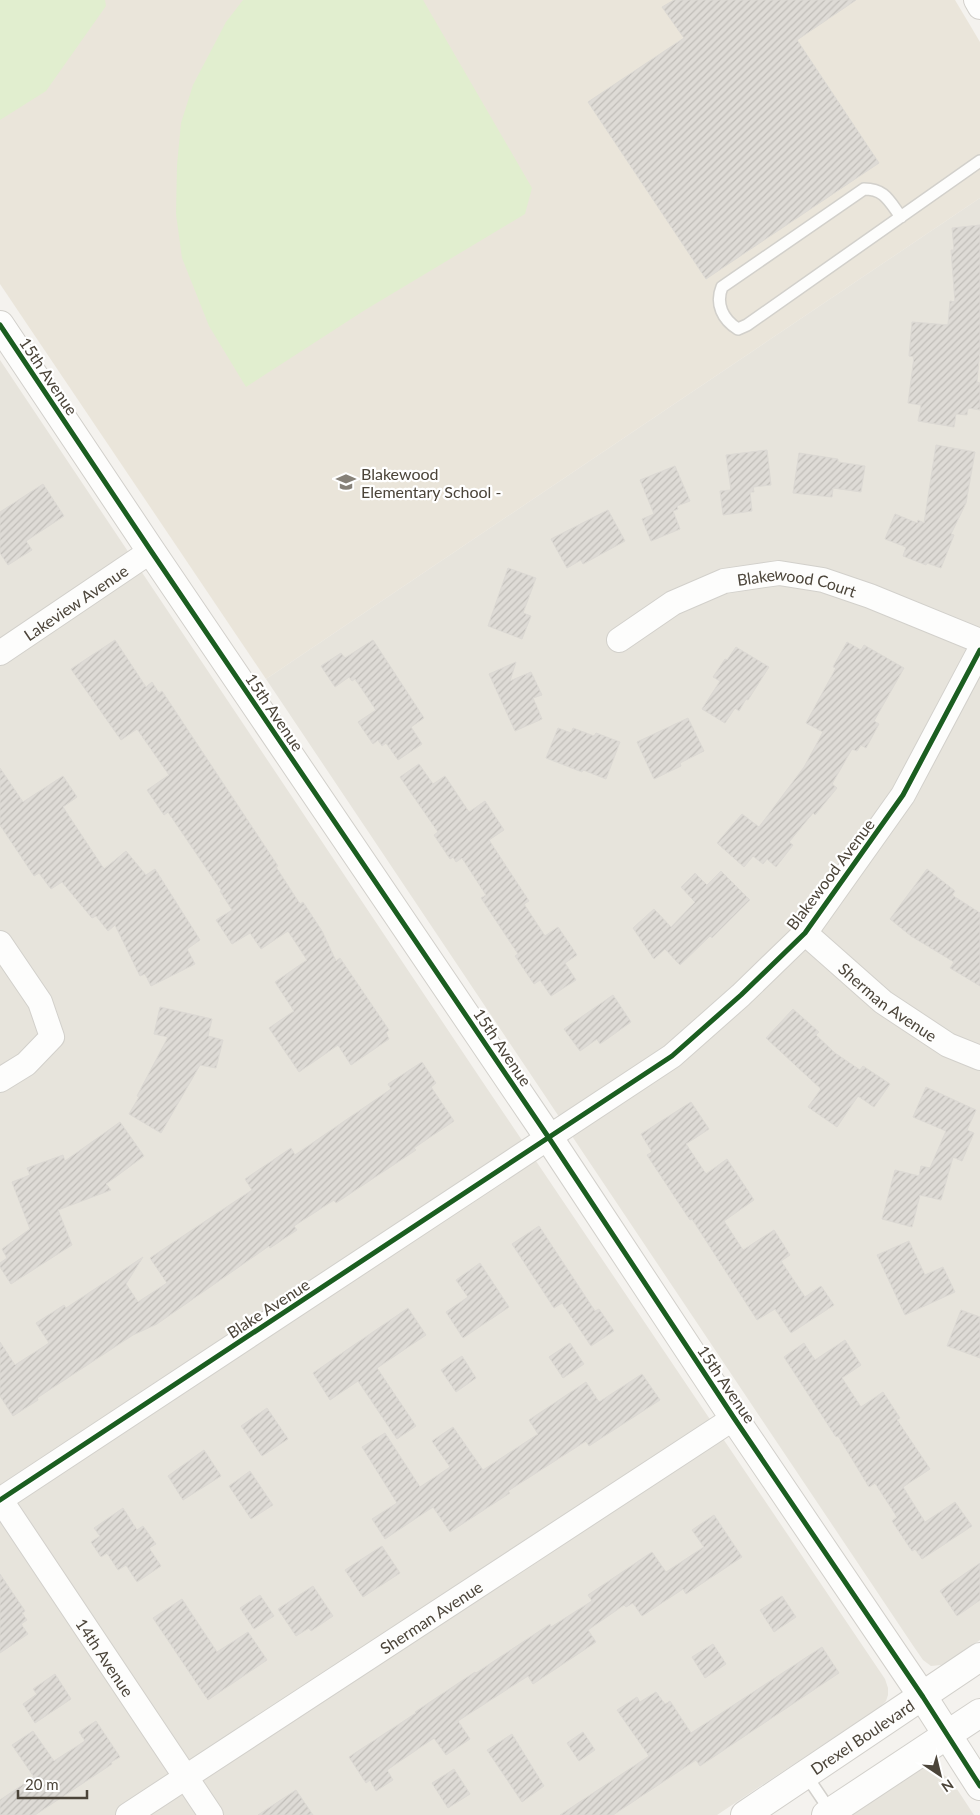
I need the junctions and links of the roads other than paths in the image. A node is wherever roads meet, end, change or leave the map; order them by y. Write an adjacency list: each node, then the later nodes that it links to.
1 (976, 0): 2 (street)
2 (980, 7)
3 (980, 161): 4 (lane)
4 (901, 217): 4 (lane)
5 (0, 325): 6 (street, 15th Avenue)
6 (151, 551): 10 (street, Lakeview Avenue); 15 (street, 15th Avenue)
7 (619, 640): 8 (street, Blakewood Court)
8 (980, 641)
9 (980, 650): 11 (street, Blakewood Avenue)
10 (0, 653)
11 (805, 932): 13 (street, Sherman Avenue); 15 (street, Blakewood Avenue)
12 (0, 943): 14 (street)
13 (980, 1058)
14 (0, 1080)
15 (549, 1138): 16 (street, 15th Avenue); 17 (street, Blake Avenue)
16 (734, 1418): 19 (street, 15th Avenue); 23 (street, Sherman Avenue)
17 (0, 1500): 23 (street, 14th Avenue)
18 (980, 1657): 19 (street, Drexel Boulevard)
19 (923, 1697): 21 (street, 15th Avenue); 22 (street, Drexel Boulevard)
20 (980, 1713): 21 (street)
21 (948, 1735): 24 (street, 15th Avenue); 25 (street)
22 (806, 1775): 25 (lane); 28 (street, Drexel Boulevard)
23 (185, 1777): 26 (street, Sherman Avenue); 27 (street, 14th Avenue)
24 (980, 1786)
25 (828, 1814)
26 (128, 1815)
27 (211, 1815)
28 (745, 1815)

